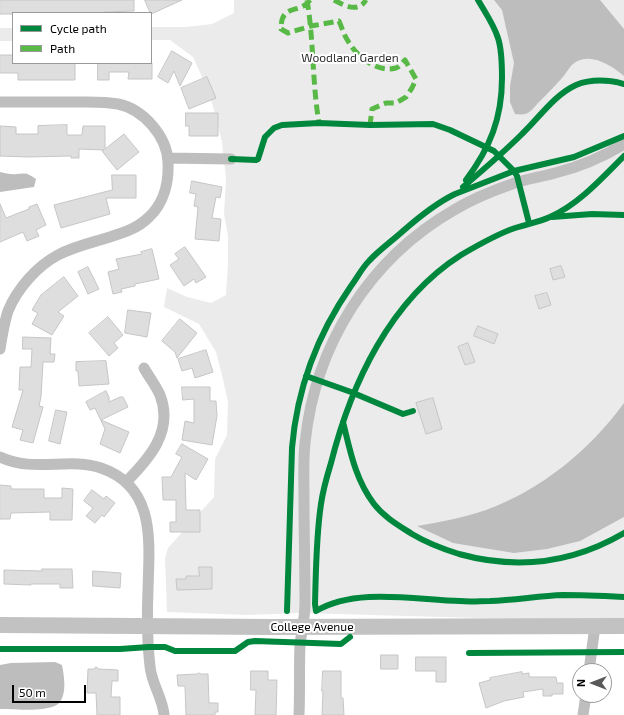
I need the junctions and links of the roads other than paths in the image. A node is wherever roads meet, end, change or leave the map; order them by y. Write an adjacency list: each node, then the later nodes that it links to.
1 (0, 102): 3 (street)
2 (624, 144): 11 (street)
3 (168, 158): 4 (street); 5 (street)
4 (231, 159)
5 (0, 349)
6 (144, 368): 8 (street)
7 (0, 457): 8 (street)
8 (126, 482): 10 (street)
9 (0, 625): 10 (main road, College Avenue)
10 (148, 626): 11 (main road, College Avenue); 16 (street)
11 (302, 626): 12 (main road, College Avenue); 17 (street)
12 (595, 626): 13 (main road, College Avenue); 14 (street)
13 (624, 626)
14 (590, 663)
15 (585, 703): 18 (street)
16 (164, 715)
17 (299, 715)
18 (583, 715)

